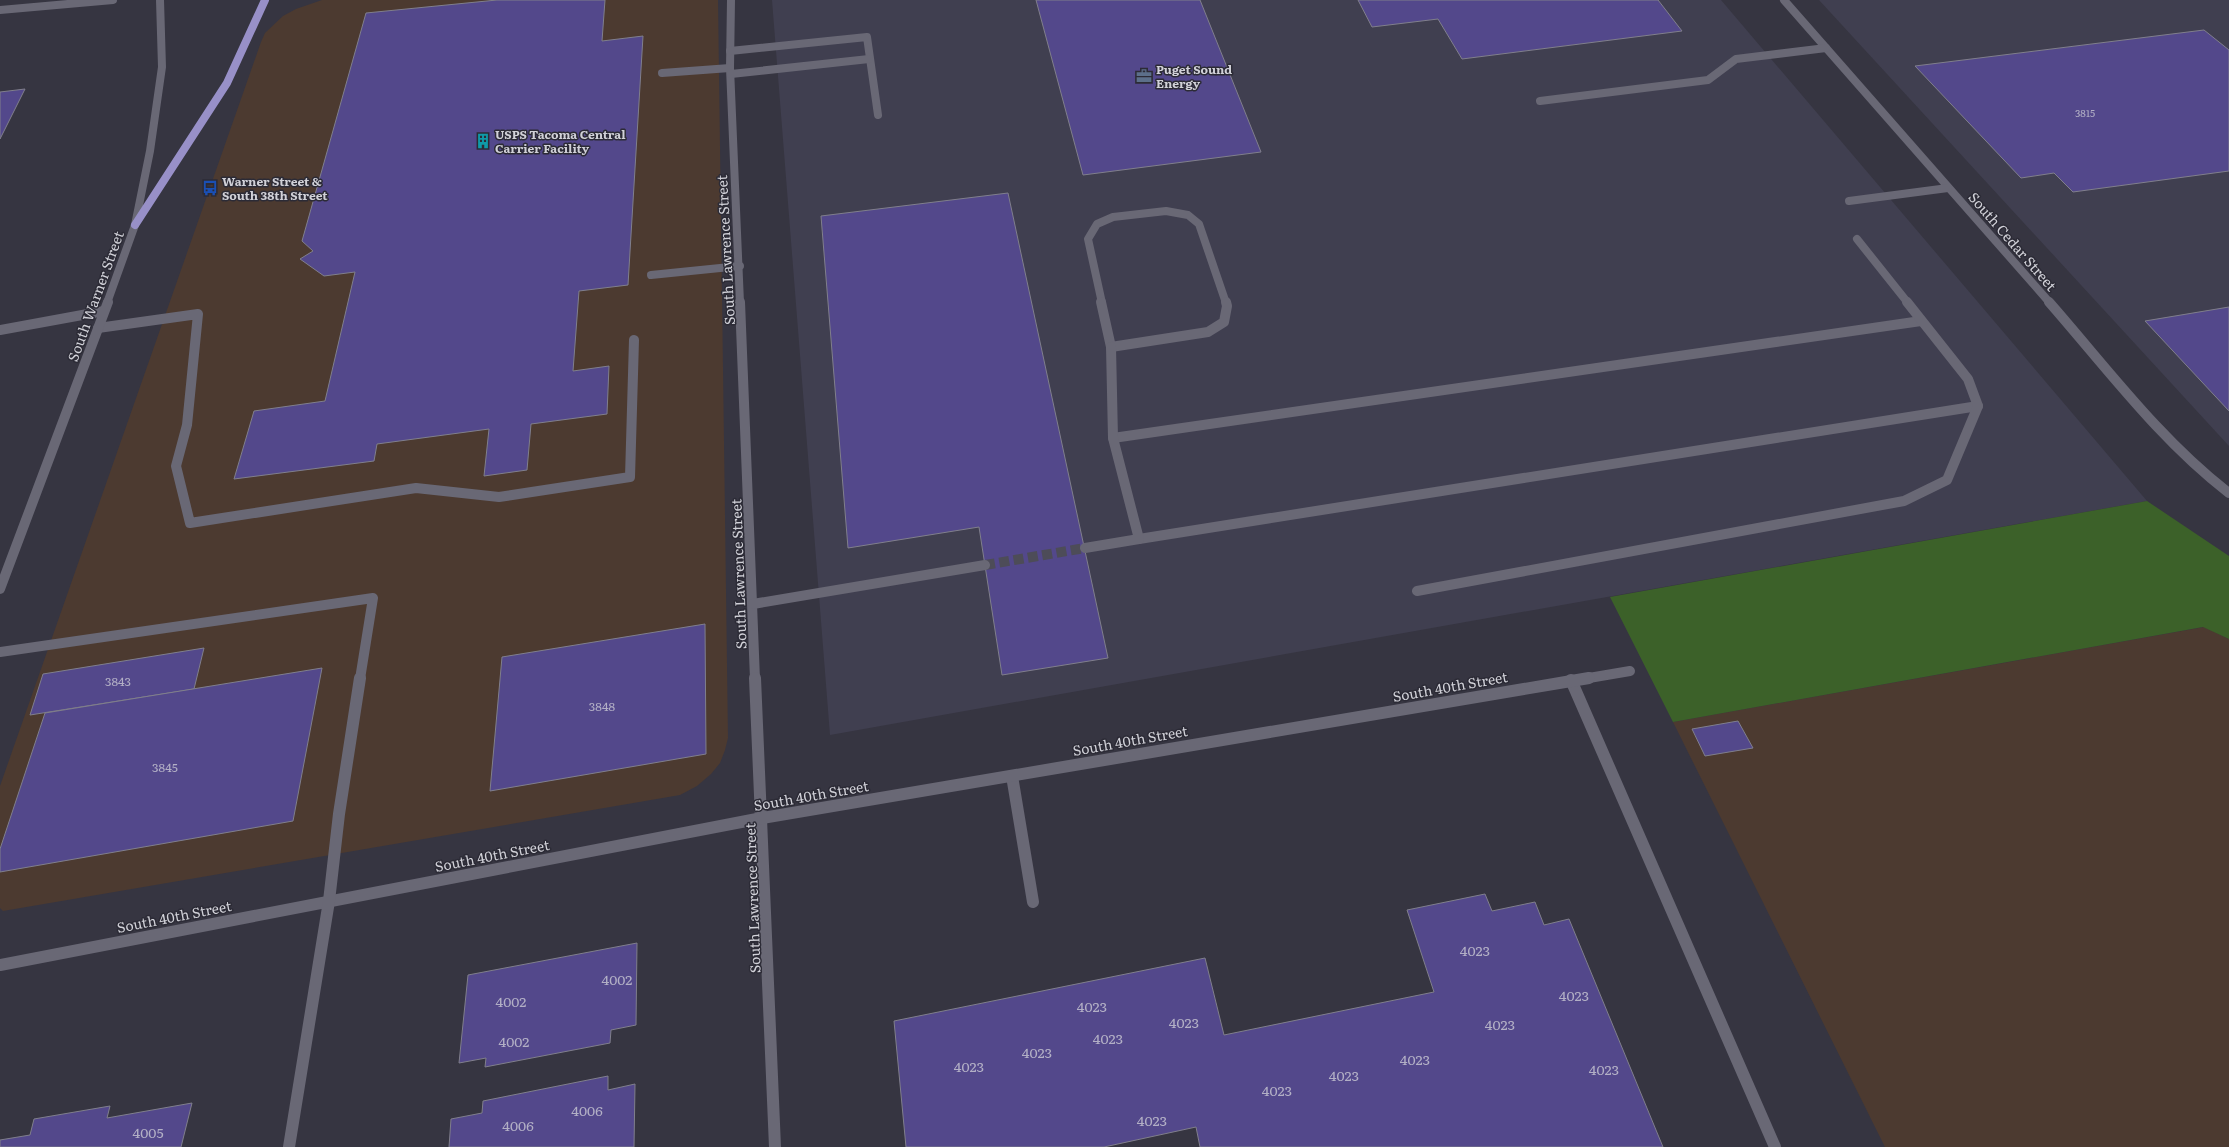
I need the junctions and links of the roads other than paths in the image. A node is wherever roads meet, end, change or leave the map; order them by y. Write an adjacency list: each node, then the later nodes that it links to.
1 (113, 0): 6 (street)
2 (160, 0): 16 (street, South Warner Street)
3 (265, 0): 16 (main road)
4 (731, 0): 8 (street, South Lawrence Street)
5 (1784, 0): 7 (street, South Cedar Street)
6 (0, 10)
7 (1826, 48): 12 (street); 14 (street, South Cedar Street)
8 (730, 51): 9 (street); 10 (street, South Lawrence Street)
9 (869, 59): 10 (street); 13 (street)
10 (730, 71): 11 (street); 18 (street, South Lawrence Street)
11 (662, 73)
12 (1540, 101)
13 (878, 115)
14 (1948, 188): 15 (street); 28 (street, South Cedar Street)
15 (1849, 201)
16 (135, 225): 20 (street, South Warner Street)
17 (1857, 239): 21 (street)
18 (740, 266): 19 (street); 34 (street, South Lawrence Street)
19 (651, 275)
20 (104, 311): 22 (street, South Warner Street); 23 (street)
21 (1921, 321): 26 (street); 27 (street)
22 (98, 328): 24 (street); 32 (street, South Warner Street)
23 (0, 330)
24 (634, 340)
25 (1111, 347): 25 (street); 27 (street)
26 (1978, 406): 29 (street); 33 (street)
27 (1113, 438): 29 (street)
28 (2229, 493)
29 (1139, 539): 30 (street)
30 (1085, 548)
31 (985, 565): 34 (street)
32 (0, 589)
33 (1417, 592)
34 (753, 604): 39 (street, South Lawrence Street)
35 (0, 652): 40 (street)
36 (1630, 671): 37 (street, South 40th Street)
37 (1571, 680): 38 (street, South 40th Street); 45 (street)
38 (1012, 776): 39 (street, South 40th Street); 41 (street)
39 (762, 818): 40 (street, South 40th Street); 44 (street, South Lawrence Street)
40 (329, 901): 42 (street, South 40th Street); 43 (street)
41 (1033, 902)
42 (0, 965)
43 (289, 1147)
44 (775, 1147)
45 (1775, 1147)

